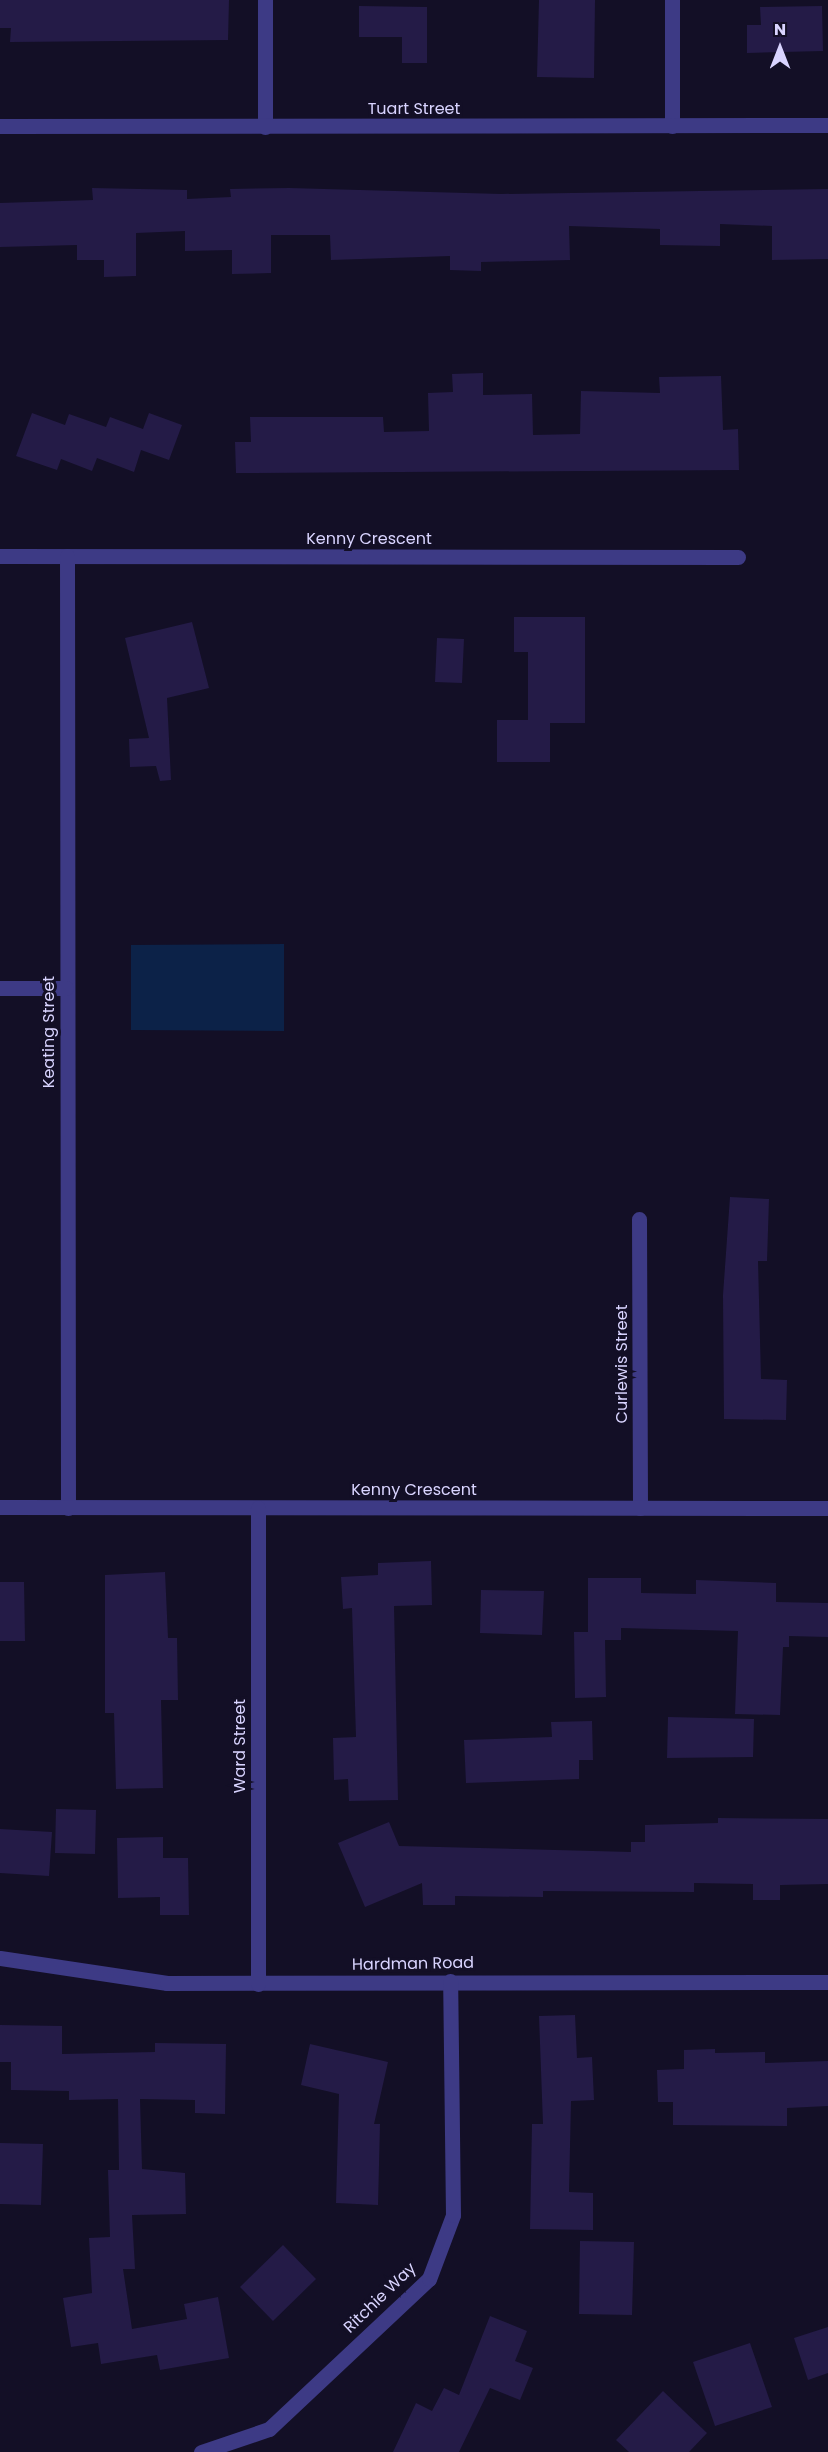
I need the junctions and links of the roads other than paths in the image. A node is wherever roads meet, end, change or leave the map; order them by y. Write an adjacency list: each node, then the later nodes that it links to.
1 (265, 0): 6 (street)
2 (672, 0): 5 (street)
3 (828, 125): 5 (street, Tuart Street)
4 (0, 126): 6 (street, Tuart Street)
5 (672, 126): 6 (street, Tuart Street)
6 (265, 127)
7 (0, 556): 8 (street, Kenny Crescent)
8 (67, 556): 9 (street, Kenny Crescent); 11 (street, Keating Street)
9 (738, 557)
10 (0, 988): 11 (street)
11 (66, 988): 14 (street, Keating Street)
12 (639, 1219): 16 (street, Curlewis Street)
13 (0, 1507): 14 (street, Kenny Crescent)
14 (68, 1508): 15 (street, Kenny Crescent)
15 (258, 1508): 16 (street, Kenny Crescent); 21 (street, Ward Street)
16 (640, 1508): 17 (street, Kenny Crescent)
17 (828, 1508)
18 (0, 1958): 21 (street, Hardman Road)
19 (450, 1981): 20 (street, Hardman Road); 21 (street, Hardman Road); 22 (street, Ritchie Way)
20 (828, 1982)
21 (258, 1984)
22 (201, 2452)

